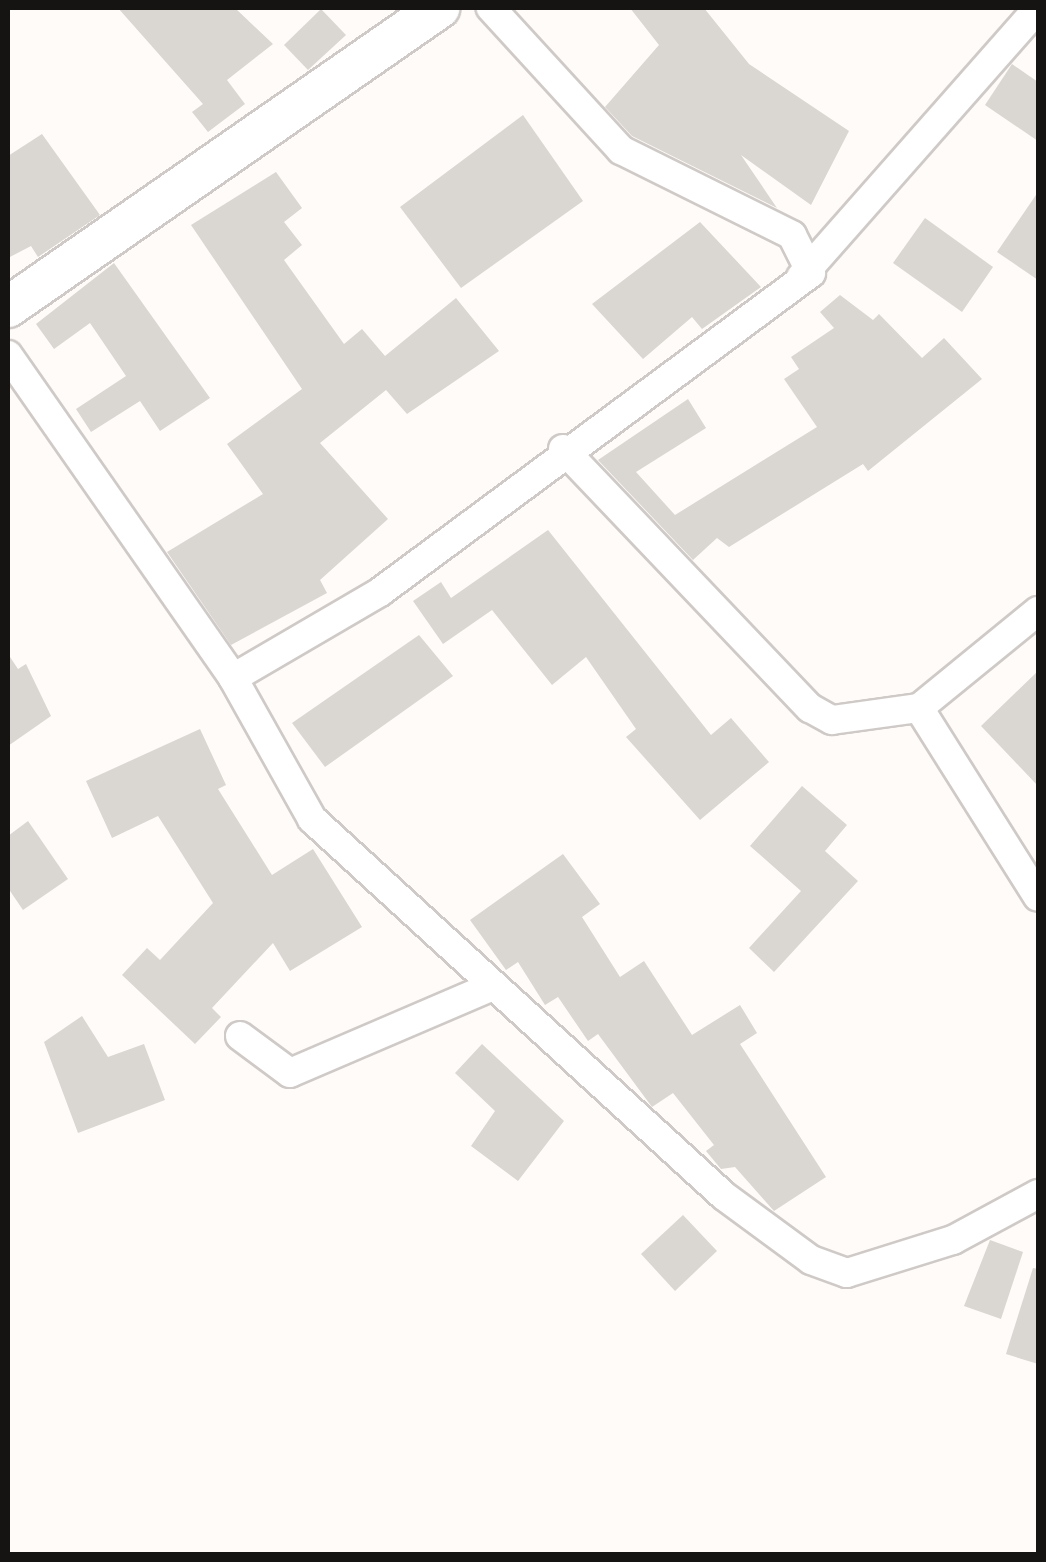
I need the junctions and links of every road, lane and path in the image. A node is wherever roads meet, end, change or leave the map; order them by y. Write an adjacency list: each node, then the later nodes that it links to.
1 (438, 8): 5 (street)
2 (492, 8): 7 (street)
3 (1038, 8): 4 (street)
4 (794, 286)
5 (8, 306)
6 (8, 355): 9 (street)
7 (563, 449): 9 (street); 10 (street)
8 (1038, 612): 10 (street)
9 (234, 678): 12 (street)
10 (919, 708): 11 (street)
11 (1038, 897)
12 (493, 986): 13 (street); 14 (street)
13 (240, 1036)
14 (1038, 1194)

